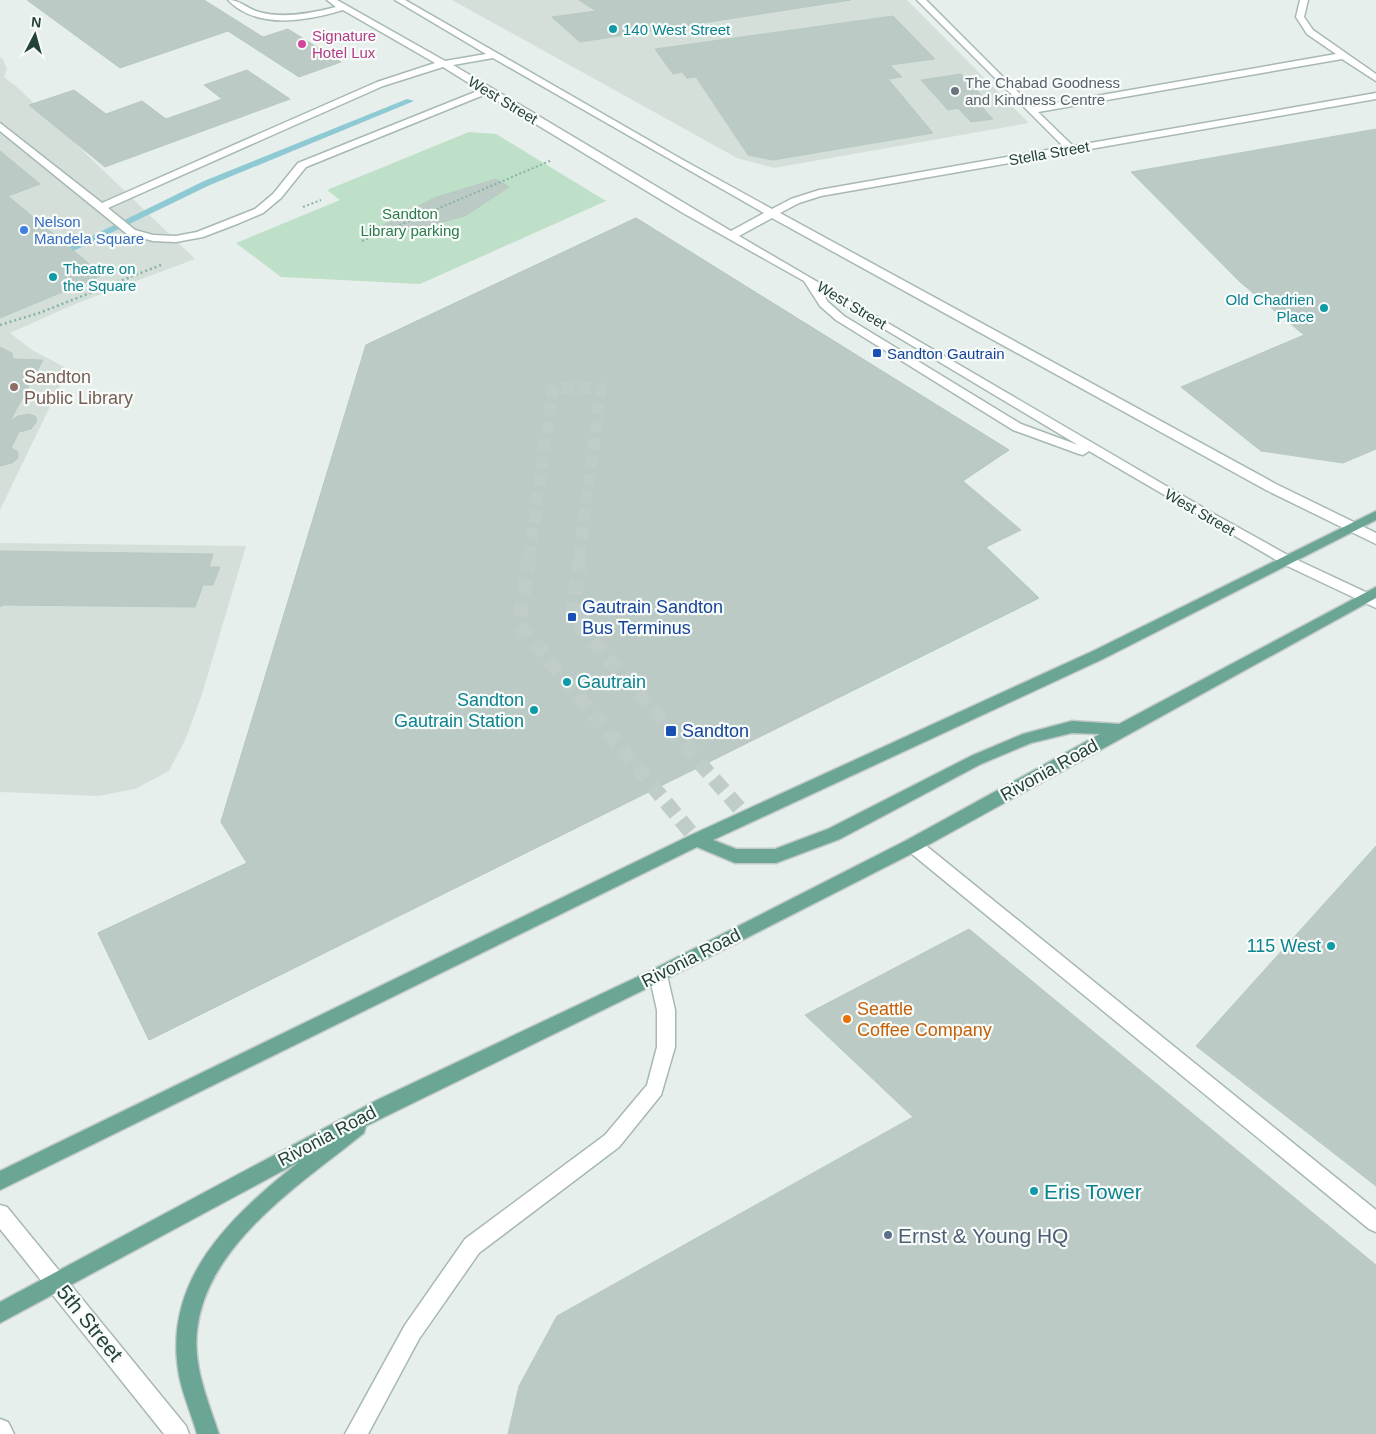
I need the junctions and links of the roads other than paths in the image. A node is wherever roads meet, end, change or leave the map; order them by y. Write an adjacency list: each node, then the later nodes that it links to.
1 (232, 0): 6 (street)
2 (331, 0): 6 (street, West Street)
3 (399, 0): 7 (street, West Street)
4 (920, 0): 13 (street)
5 (1304, 0): 8 (street)
6 (344, 7): 9 (street, West Street)
7 (495, 55): 9 (street); 17 (street, West Street)
8 (1342, 56): 10 (street); 13 (street)
9 (443, 64): 11 (street, West Street); 16 (street)
10 (1376, 78)
11 (487, 90): 16 (street); 18 (street, West Street)
12 (1376, 96): 15 (street, Stella Street)
13 (1031, 110): 15 (street)
14 (0, 126): 16 (street)
15 (1071, 149): 17 (street, Stella Street)
16 (102, 207)
17 (773, 212): 18 (street, Stella Street); 22 (street, West Street)
18 (730, 236): 19 (street, West Street)
19 (806, 278): 20 (street, West Street); 20 (street)
20 (1117, 464): 24 (street, West Street)
21 (1376, 515): 22 (main road)
22 (1353, 528): 23 (street, West Street); 24 (main road)
23 (1376, 539)
24 (1288, 561): 25 (street, West Street); 27 (main road)
25 (1372, 598): 26 (main road, Rivonia Road)
26 (1121, 730): 27 (main road); 28 (main road, Rivonia Road)
27 (697, 840): 31 (main road)
28 (913, 845): 29 (main road, Rivonia Road); 33 (street)
29 (658, 975): 30 (main road, Rivonia Road); 40 (street)
30 (384, 1106): 34 (main road, Rivonia Road); 39 (main road)
31 (0, 1181)
32 (0, 1214): 34 (street, 5th Street)
33 (1376, 1222)
34 (56, 1281): 35 (main road, Rivonia Road); 38 (street, 5th Street)
35 (0, 1313)
36 (0, 1430): 37 (street)
37 (3, 1434)
38 (178, 1434)
39 (208, 1434)
40 (356, 1434)

